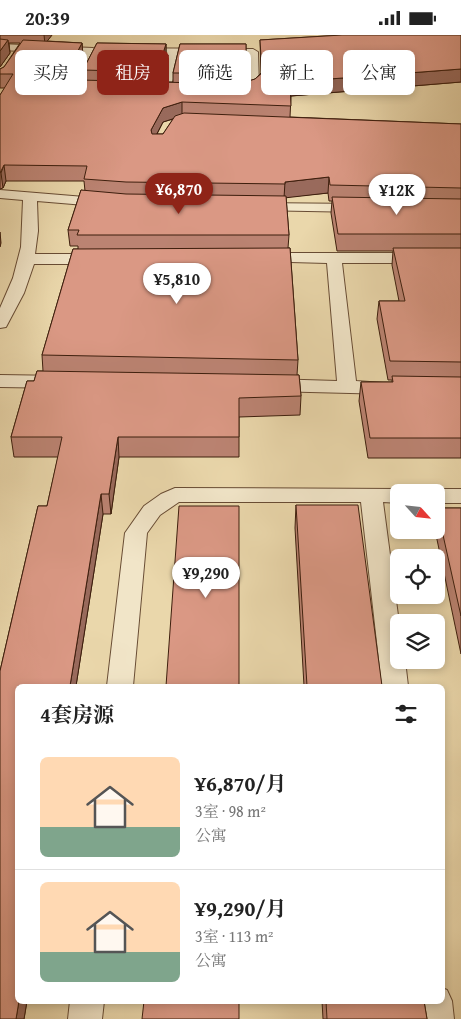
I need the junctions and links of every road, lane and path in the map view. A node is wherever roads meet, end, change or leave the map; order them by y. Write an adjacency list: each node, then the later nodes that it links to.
1 (0, 47): 2 (lane)
2 (93, 51): 3 (lane); 8 (lane)
3 (175, 51): 4 (lane); 6 (lane)
4 (179, 51)
5 (251, 52): 7 (lane)
6 (169, 73)
7 (251, 88)
8 (97, 90)
9 (0, 194): 10 (lane)
10 (30, 197): 11 (lane); 17 (lane)
11 (128, 204)
12 (246, 206): 13 (lane)
13 (373, 208)
14 (245, 258): 15 (lane)
15 (334, 258): 16 (lane); 23 (lane)
16 (461, 258)
17 (28, 259): 18 (lane); 19 (lane)
18 (117, 259)
19 (0, 323)
20 (0, 381): 21 (lane)
21 (79, 382)
22 (248, 385): 23 (lane)
23 (347, 387): 24 (lane)
24 (404, 388)
25 (371, 496): 26 (lane); 29 (lane); 30 (lane)
26 (390, 496)
27 (445, 496): 28 (lane)
28 (461, 496)
29 (120, 684)
30 (395, 684)
31 (87, 1004): 33 (lane)
32 (435, 1004): 34 (lane)
33 (85, 1019)
34 (437, 1019)

